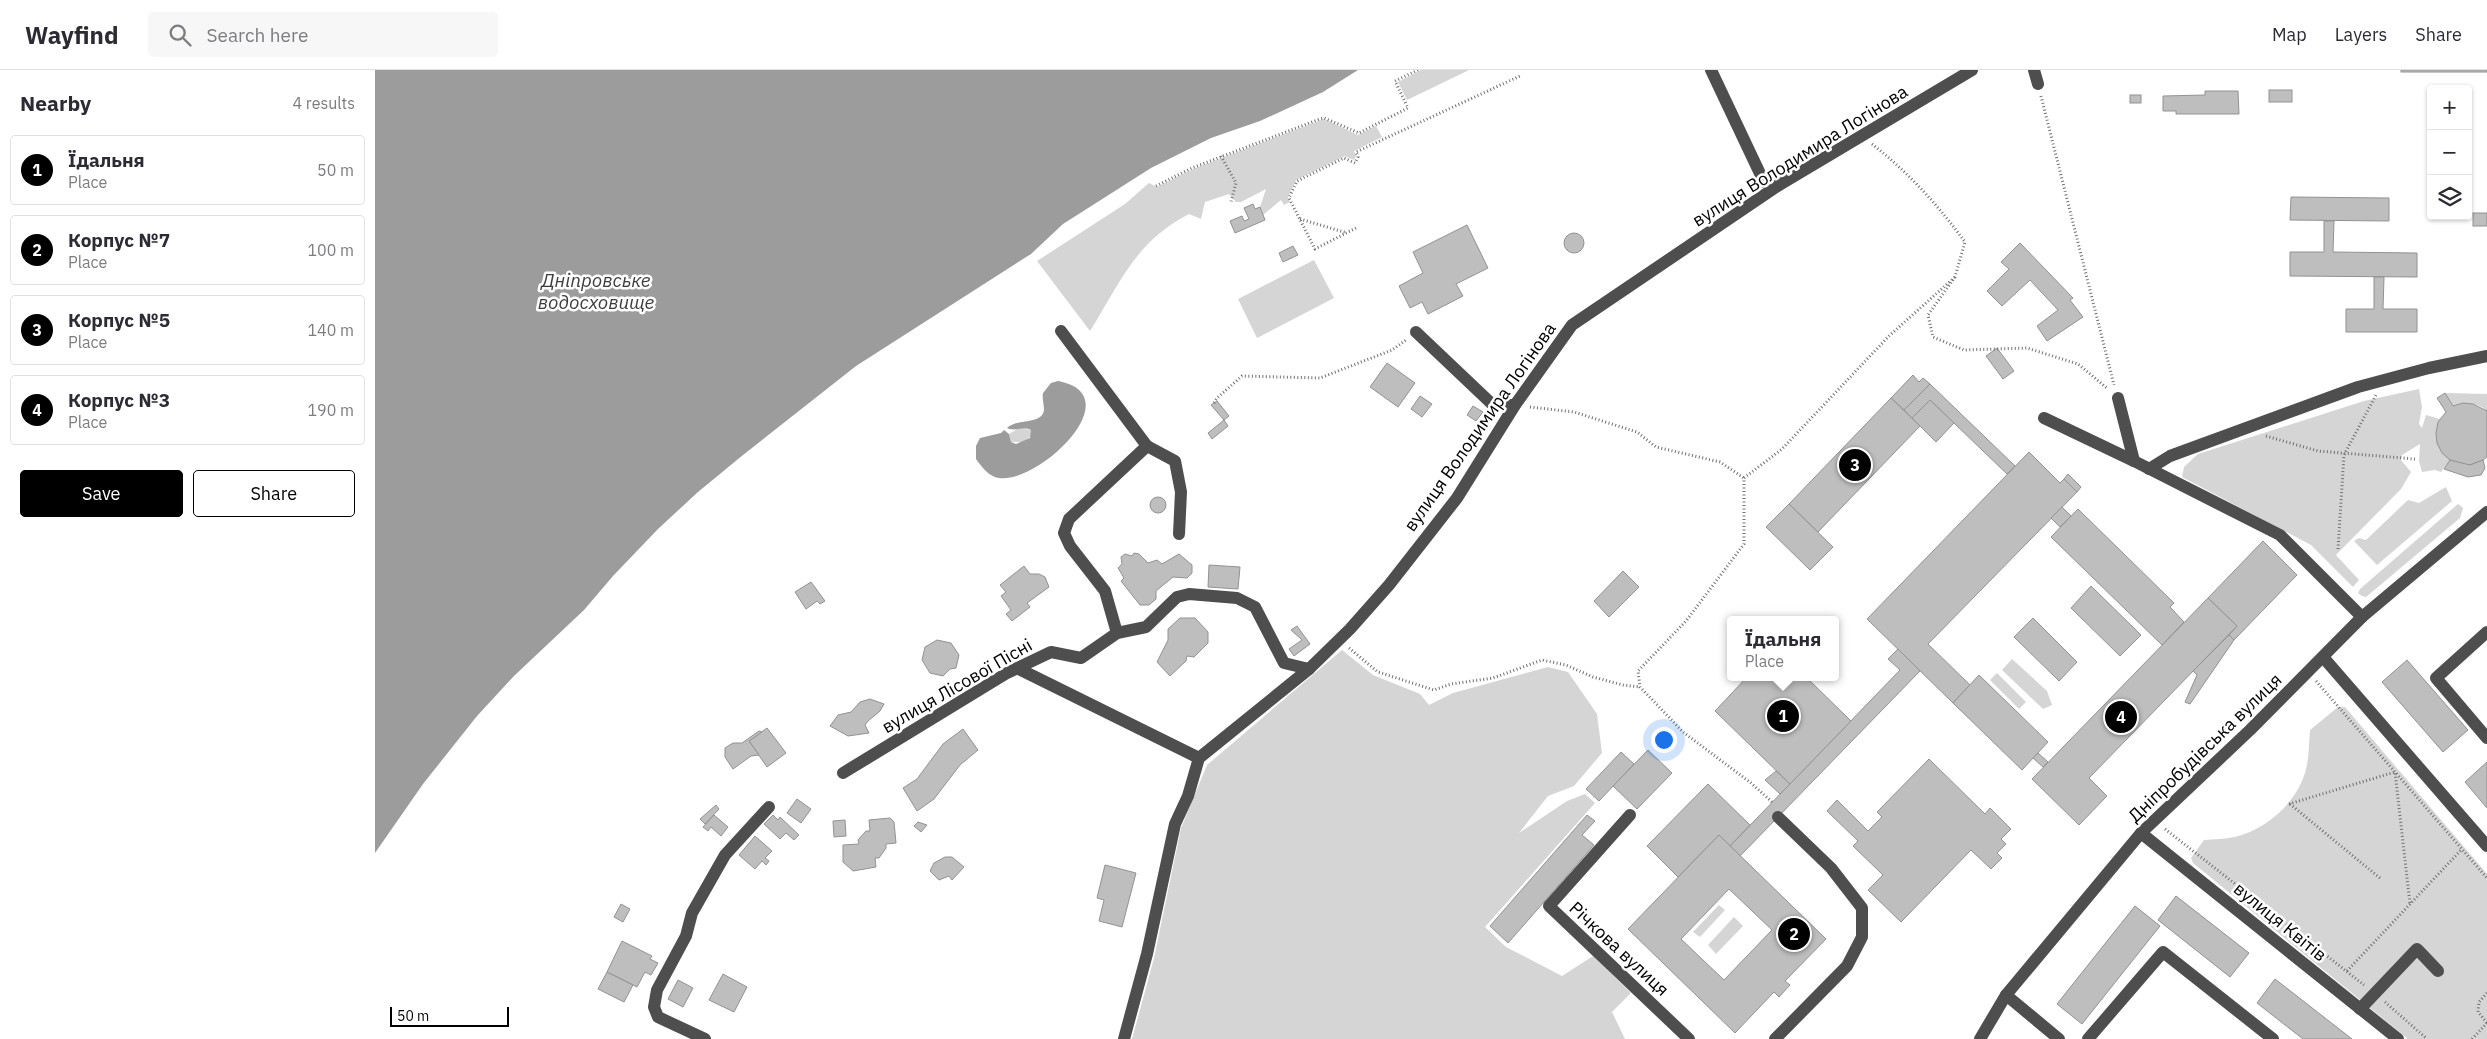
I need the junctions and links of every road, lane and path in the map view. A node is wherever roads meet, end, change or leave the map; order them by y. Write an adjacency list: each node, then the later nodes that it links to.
1 (1417, 70): 8 (path)
2 (1711, 70): 9 (street)
3 (1972, 70): 7 (street, вулиця Володимира Логінова)
4 (2034, 70): 6 (street)
5 (1520, 76): 12 (path)
6 (2038, 84): 20 (path)
7 (1862, 136): 9 (street, вулиця Володимира Логінова); 15 (path)
8 (1221, 156): 10 (path); 11 (path)
9 (1779, 185): 22 (street, вулиця Володимира Логінова)
10 (1156, 186)
11 (1231, 202)
12 (1299, 218): 14 (path); 14 (path)
13 (1356, 228): 14 (path)
14 (1347, 233)
15 (1955, 277): 20 (path); 30 (path)
16 (1061, 331): 25 (street)
17 (1416, 332): 21 (path); 22 (street)
18 (2487, 356): 19 (street)
19 (2385, 380): 24 (street); 26 (path)
20 (2117, 398): 28 (street)
21 (1214, 403)
22 (1515, 405): 30 (path); 37 (street, вулиця Володимира Логінова)
23 (2044, 418): 28 (street)
24 (2246, 429): 26 (path); 29 (street)
25 (1147, 446): 32 (street); 36 (street)
26 (2344, 455): 27 (path); 33 (path)
27 (2415, 459)
28 (2134, 461): 29 (street)
29 (2149, 469): 34 (street)
30 (1744, 478): 42 (path)
31 (2486, 515): 34 (street, Дніпробудівська вулиця)
32 (1179, 534)
33 (2338, 549)
34 (2362, 617): 38 (street, Дніпробудівська вулиця)
35 (2487, 632): 43 (street)
36 (1117, 633): 39 (street, вулиця Лісової Пісні); 40 (street, вулиця Лісової Пісні)
37 (1339, 640): 40 (street, вулиця Володимира Логінова); 42 (path)
38 (2323, 657): 41 (street, Дніпробудівська вулиця); 53 (street)
39 (1019, 669): 44 (street); 46 (street, вулиця Лісової Пісні)
40 (1309, 669): 44 (street, вулиця Володимира Логінова)
41 (2308, 672): 45 (path); 51 (street, Дніпробудівська вулиця)
42 (1640, 687): 47 (path)
43 (2487, 738)
44 (1199, 758): 67 (street)
45 (2395, 772): 54 (path); 56 (path); 57 (path)
46 (843, 773)
47 (1772, 802)
48 (769, 808): 66 (street)
49 (1630, 815): 68 (street, Річкова вулиця)
50 (1778, 817): 69 (street)
51 (2154, 821): 52 (street, Дніпробудівська вулиця); 58 (path)
52 (2141, 833): 62 (street, Дніпробудівська вулиця); 63 (street, вулиця Квітів)
53 (2487, 846)
54 (2462, 849): 55 (path); 57 (path)
55 (2487, 878)
56 (2381, 879)
57 (2410, 904): 58 (path)
58 (2347, 971): 61 (path)
59 (2438, 971): 61 (street)
60 (2487, 993): 64 (path)
61 (2375, 994): 63 (street); 74 (path)
62 (2006, 995): 70 (street, Дніпробудівська вулиця); 71 (street)
63 (2360, 1008): 65 (street, вулиця Квітів)
64 (2487, 1023): 75 (path)
65 (2396, 1038)
66 (705, 1039)
67 (1124, 1039)
68 (1689, 1039)
69 (1775, 1039)
70 (1980, 1039)
71 (2059, 1039)
72 (2088, 1039): 73 (street)
73 (2273, 1039)
74 (2427, 1039)
75 (2472, 1039)

